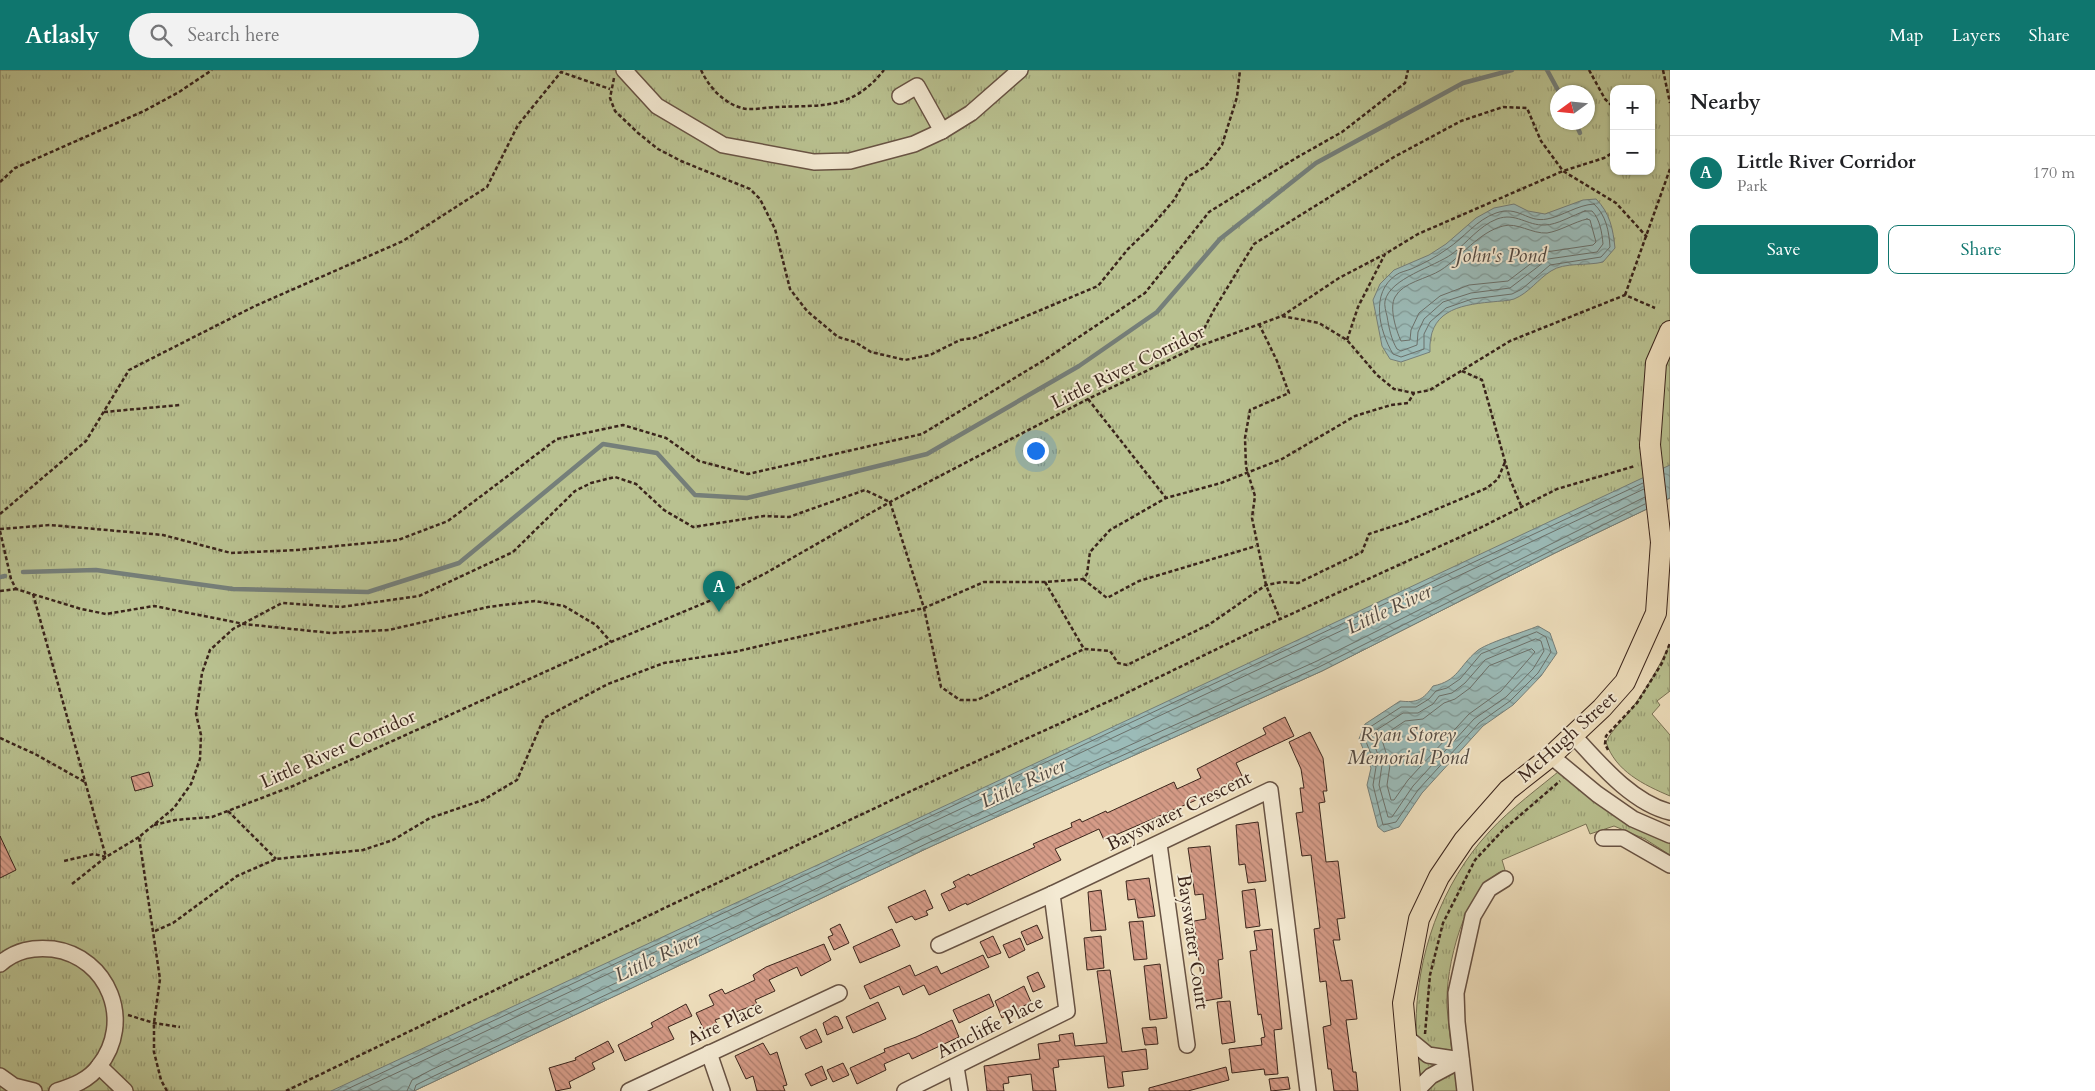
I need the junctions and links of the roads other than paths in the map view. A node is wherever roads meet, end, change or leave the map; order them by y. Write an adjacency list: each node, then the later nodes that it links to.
1 (1020, 70): 4 (street)
2 (619, 73): 4 (street)
3 (900, 96): 4 (street)
4 (942, 131)
5 (1670, 332): 6 (main road, McHugh Street, bridge)
6 (1573, 735): 7 (main road, McHugh Street); 8 (street)
7 (1551, 756): 9 (street); 18 (main road, McHugh Street)
8 (1670, 812)
9 (1670, 835)
10 (1603, 838): 12 (street)
11 (1159, 844): 14 (street, Bayswater Crescent); 19 (street, Bayswater Court); 32 (street, Bayswater Crescent)
12 (1670, 864)
13 (1505, 879): 21 (street)
14 (1052, 894): 15 (street, Bayswater Crescent); 23 (street, Arncliffe Place)
15 (939, 945)
16 (0, 964): 22 (street)
17 (839, 993): 20 (street, Aire Place)
18 (1406, 1037): 21 (street); 33 (main road, McHugh Street)
19 (1187, 1045)
20 (709, 1053): 28 (street, Aire Place); 29 (street)
21 (1461, 1060): 34 (street); 35 (street)
22 (99, 1066): 26 (street); 27 (street)
23 (956, 1067): 30 (street, Arncliffe Place); 31 (street)
24 (0, 1076): 25 (street)
25 (34, 1091)
26 (57, 1091)
27 (125, 1091)
28 (629, 1091)
29 (722, 1091)
30 (905, 1091)
31 (960, 1091)
32 (1308, 1091)
33 (1411, 1091)
34 (1416, 1091)
35 (1465, 1091)

